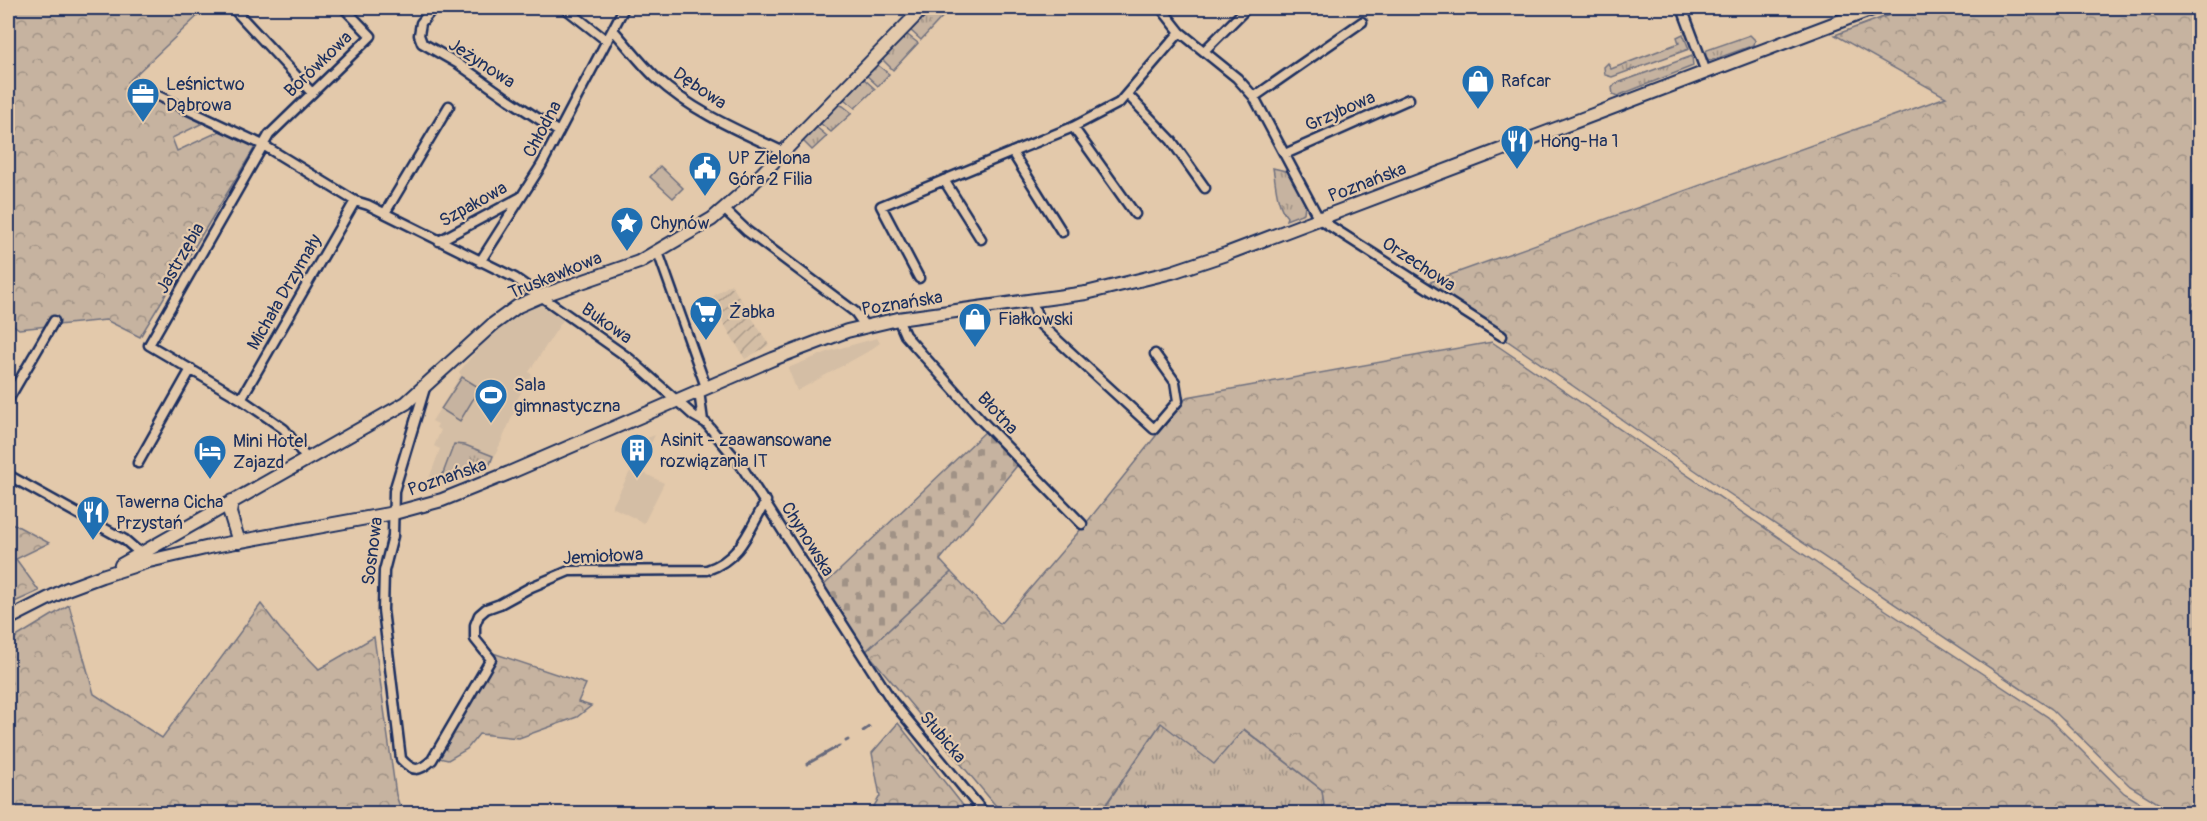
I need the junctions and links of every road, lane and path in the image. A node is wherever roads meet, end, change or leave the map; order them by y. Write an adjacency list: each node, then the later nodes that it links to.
1 (233, 8): 18 (street)
2 (344, 8): 18 (street, Borówkowa)
3 (433, 8): 24 (street, Jeżynowa)
4 (565, 8): 14 (street)
5 (624, 8): 12 (street, Chłodna)
6 (923, 8): 26 (street, Truskawkowa)
7 (1161, 8): 13 (street)
8 (1247, 8): 15 (street)
9 (1682, 8): 16 (street)
10 (1875, 8): 16 (street, Poznańska)
11 (1362, 22): 20 (street)
12 (613, 30): 14 (street, Chłodna); 26 (street, Dębowa)
13 (1180, 32): 15 (street); 19 (street)
14 (607, 41): 24 (street, Chłodna)
15 (1204, 51): 20 (street)
16 (1706, 72): 36 (street, Poznańska)
17 (135, 85): 25 (street, Bukowa)
18 (312, 93): 25 (street, Borówkowa)
19 (1128, 95): 23 (street); 30 (street)
20 (1254, 98): 28 (street)
21 (1408, 99): 28 (street, Grzybowa)
22 (449, 106): 34 (street)
23 (1073, 127): 27 (street); 35 (street)
24 (560, 132): 31 (street, Chłodna)
25 (263, 146): 32 (street, Bukowa); 50 (street, Jastrzębia)
26 (784, 152): 33 (street, Truskawkowa)
27 (1012, 152): 29 (street); 37 (street)
28 (1285, 154): 36 (street)
29 (944, 180): 38 (street); 42 (street)
30 (1206, 188)
31 (523, 195): 39 (street, Szpakowa); 41 (street, Chłodna)
32 (355, 201): 34 (street, Bukowa); 53 (street, Michała Drzymały)
33 (725, 210): 40 (street, Truskawkowa); 47 (street)
34 (385, 213): 39 (street, Bukowa)
35 (1135, 214)
36 (1319, 219): 44 (street, Poznańska); 48 (street, Orzechowa)
37 (1062, 232)
38 (981, 239)
39 (439, 241): 41 (street, Bukowa)
40 (658, 252): 43 (street, Truskawkowa); 52 (street)
41 (480, 262): 43 (street, Bukowa)
42 (919, 278)
43 (541, 296): 51 (street, Truskawkowa); 55 (street, Bukowa)
44 (1032, 302): 45 (street, Poznańska); 49 (street)
45 (898, 319): 47 (street, Poznańska); 63 (street, Błotna)
46 (54, 321): 54 (street)
47 (865, 326): 52 (street, Poznańska)
48 (1502, 336)
49 (1155, 354)
50 (191, 369): 53 (street, Jastrzębia); 58 (street)
51 (425, 387): 57 (street, Truskawkowa); 62 (street, Sosnowa)
52 (703, 389): 55 (street, Poznańska); 56 (street)
53 (241, 399): 57 (street, Jastrzębia)
54 (8, 400)
55 (677, 400): 56 (street, Chynowska); 62 (street, Poznańska)
56 (702, 421): 61 (street, Chynowska)
57 (307, 459): 60 (street, Truskawkowa)
58 (138, 463)
59 (8, 476): 65 (street)
60 (232, 501): 64 (street); 65 (street, Truskawkowa)
61 (766, 501): 68 (street, Chynowska); 69 (street, Jemiołowa)
62 (394, 513): 64 (street, Poznańska); 69 (street, Sosnowa)
63 (1082, 524)
64 (239, 542): 66 (street, Poznańska)
65 (141, 554): 66 (street, Truskawkowa)
66 (102, 576): 67 (street, Poznańska)
67 (8, 619)
68 (879, 680): 70 (street, Słubicka)
69 (401, 759)
70 (985, 813)

